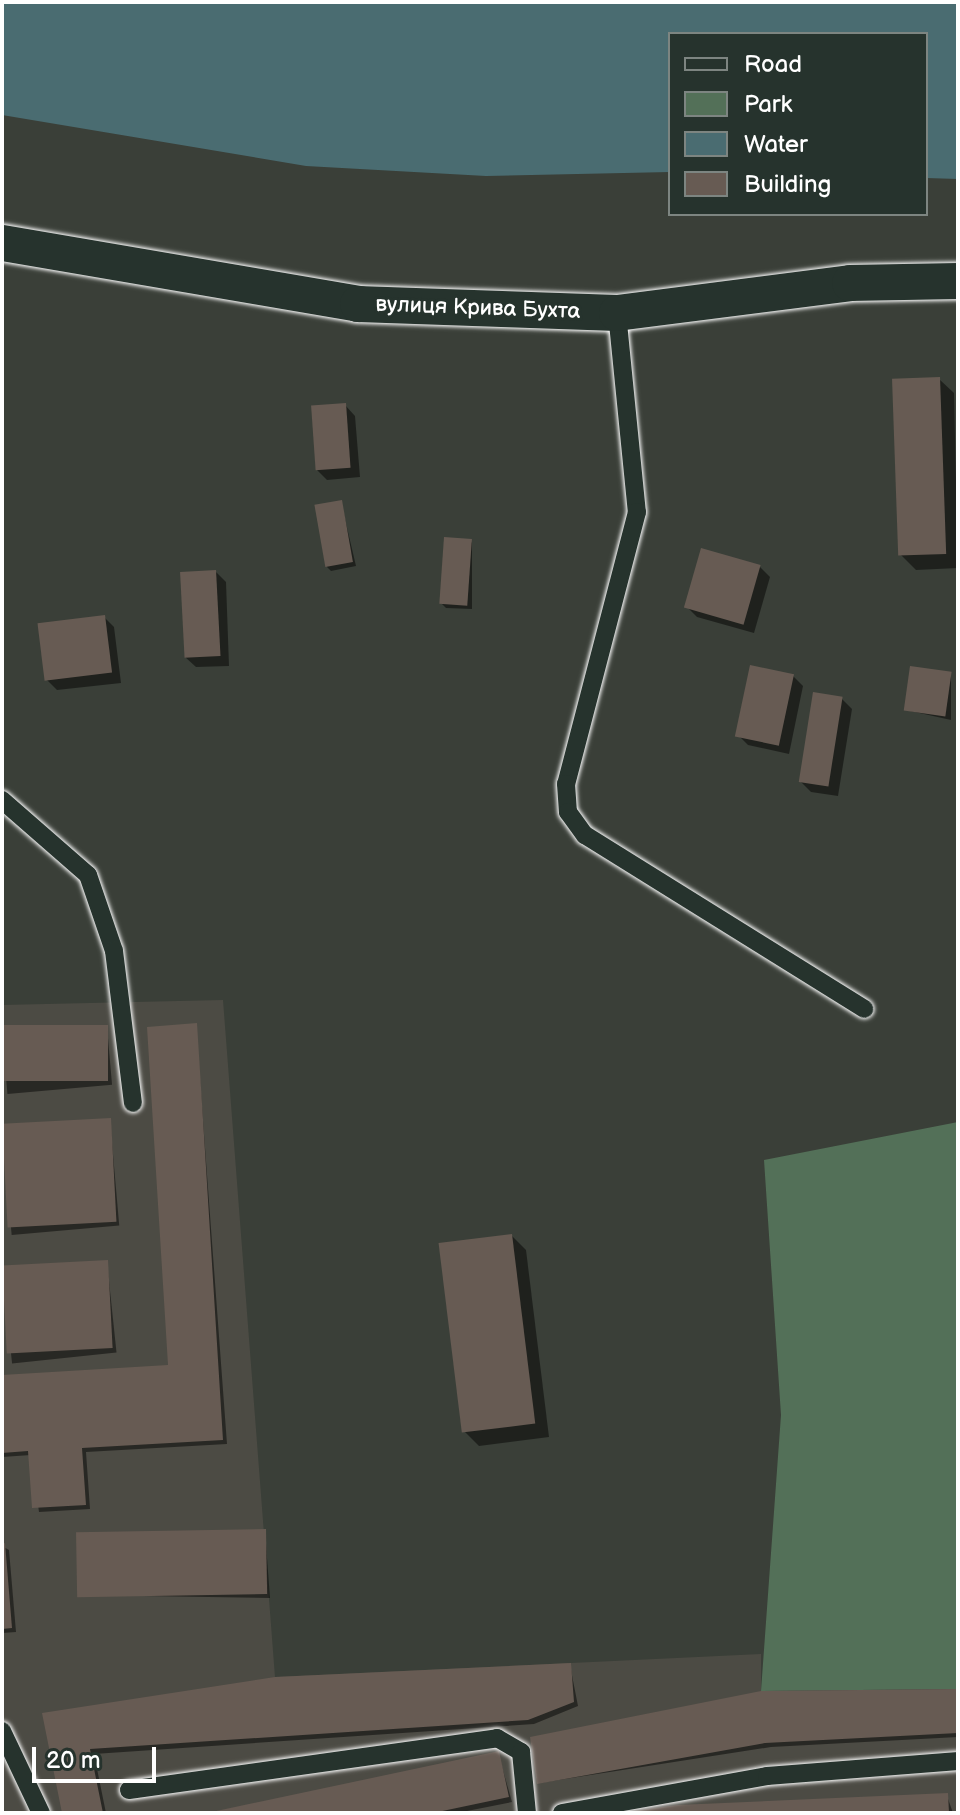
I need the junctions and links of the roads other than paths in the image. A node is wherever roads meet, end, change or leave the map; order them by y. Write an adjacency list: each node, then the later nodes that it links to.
1 (2, 243): 3 (street, вулиця Крива Бухта)
2 (958, 281): 3 (street, вулиця Крива Бухта)
3 (617, 313): 5 (lane)
4 (2, 800): 6 (lane)
5 (864, 1009)
6 (133, 1103)
7 (2, 1731): 11 (lane)
8 (958, 1761): 10 (lane)
9 (129, 1790): 12 (lane)
10 (616, 1807): 13 (lane)
11 (41, 1813)
12 (527, 1813)
13 (562, 1813)

